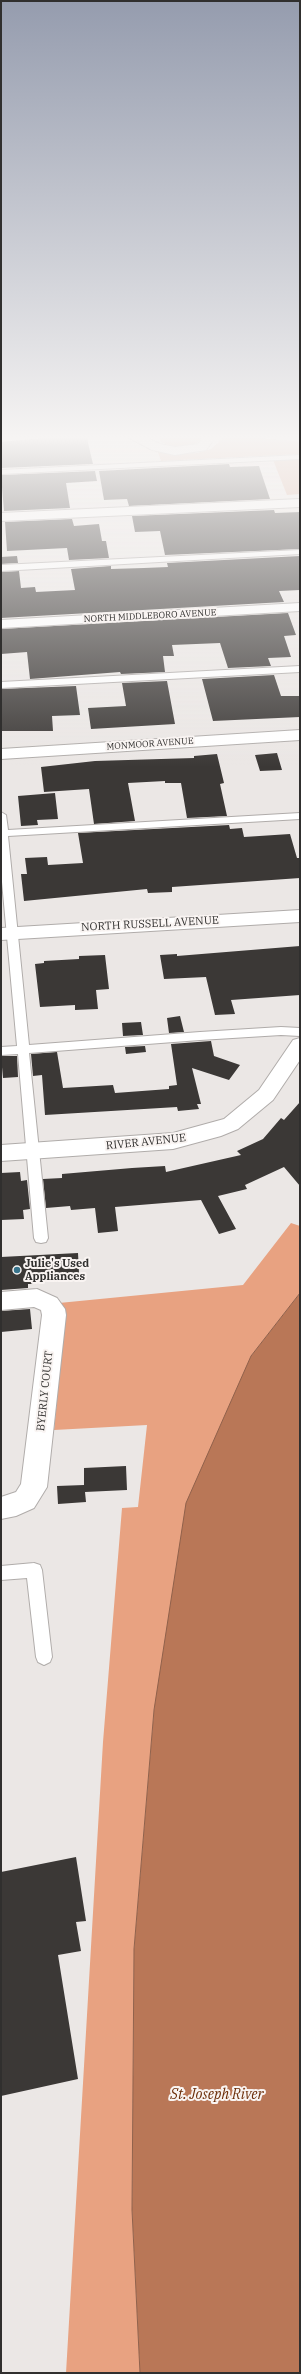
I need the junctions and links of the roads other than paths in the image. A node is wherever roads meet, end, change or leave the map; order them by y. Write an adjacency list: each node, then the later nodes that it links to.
1 (300, 552): 2 (lane)
2 (1, 568)
3 (300, 607): 4 (street, NORTH MIDDLEBORO AVENUE)
4 (1, 624)
5 (300, 669): 6 (lane)
6 (1, 685)
7 (300, 735): 8 (street, MONMOOR AVENUE)
8 (1, 754)
9 (1, 815): 11 (lane)
10 (300, 816): 11 (lane)
11 (2, 833): 13 (lane)
12 (300, 916): 13 (street, NORTH RUSSELL AVENUE)
13 (7, 933): 16 (lane)
14 (300, 1032): 16 (lane)
15 (300, 1045): 18 (street, RIVER AVENUE)
16 (25, 1050): 17 (lane); 18 (lane)
17 (1, 1051)
18 (34, 1150): 19 (street, RIVER AVENUE); 20 (lane)
19 (1, 1153)
20 (41, 1238)
21 (1, 1301): 22 (street, BYERLY COURT)
22 (1, 1508)
23 (1, 1573): 24 (lane)
24 (44, 1657)

